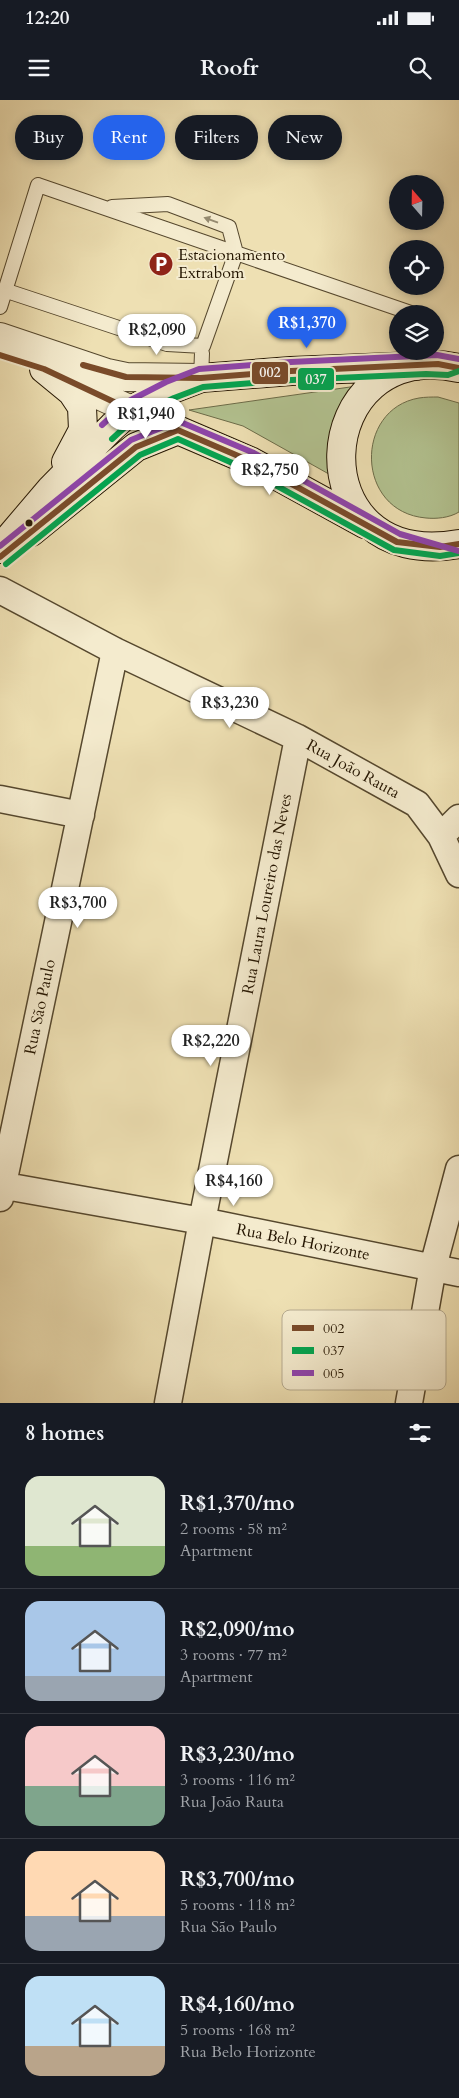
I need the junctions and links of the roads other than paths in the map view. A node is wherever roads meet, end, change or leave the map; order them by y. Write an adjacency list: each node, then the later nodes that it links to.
1 (103, 208): 2 (lane); 2 (lane, one-way to 1); 3 (lane)
2 (236, 253): 3 (lane); 4 (lane)
3 (6, 291): 5 (lane)
4 (389, 305)
5 (0, 307)
6 (0, 337): 9 (main road)
7 (0, 355): 11 (main road)
8 (455, 365): 10 (main road)
9 (201, 366): 10 (main road); 12 (main road)
10 (416, 366): 15 (main road)
11 (44, 369): 12 (main road); 14 (main road)
12 (131, 410): 13 (main road); 14 (main road)
13 (178, 430): 15 (main road); 18 (main road)
14 (51, 489): 17 (main road)
15 (387, 536): 16 (main road); 19 (main road)
16 (459, 544)
17 (0, 549)
18 (0, 557)
19 (459, 560)
20 (0, 590): 21 (street, Rua João Rauta)
21 (115, 651): 22 (street, Rua João Rauta); 24 (street, Rua São Paulo)
22 (298, 738): 26 (street, Rua João Rauta); 30 (street, Rua Laura Loureiro das Neves)
23 (0, 799): 24 (street)
24 (80, 816): 29 (street, Rua São Paulo)
25 (459, 818): 26 (street)
26 (440, 836): 27 (street, Rua João Rauta)
27 (459, 874)
28 (459, 1169): 31 (street)
29 (1, 1190): 30 (street, Rua Belo Horizonte)
30 (202, 1221): 31 (street, Rua Belo Horizonte); 35 (street, Rua Laura Loureiro das Neves)
31 (434, 1268): 32 (street, Rua Belo Horizonte); 33 (street)
32 (459, 1273)
33 (426, 1310)
34 (411, 1390): 36 (street)
35 (168, 1403)
36 (409, 1403)

